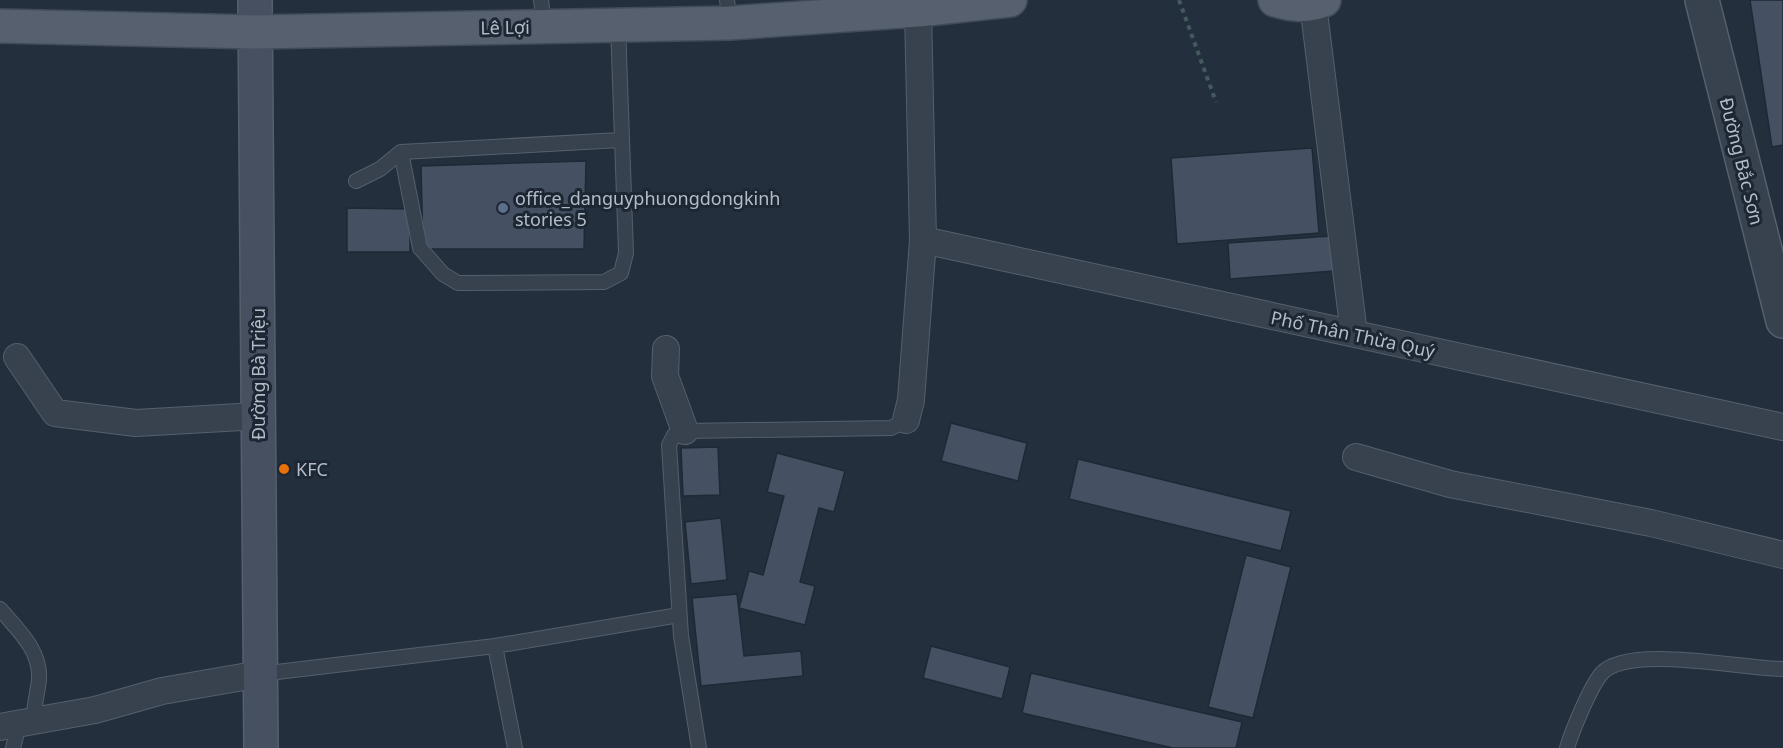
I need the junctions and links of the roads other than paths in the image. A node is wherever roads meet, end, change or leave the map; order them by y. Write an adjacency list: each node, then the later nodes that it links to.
1 (255, 0): 11 (main road, Đường Bà Triệu)
2 (1010, 0): 6 (main road, Lê Lợi)
3 (1275, 0): 5 (main road)
4 (1702, 0): 16 (street, Đường Bắc Sơn)
5 (1319, 2): 17 (street)
6 (918, 10): 7 (main road, Lê Lợi); 15 (street)
7 (728, 11): 9 (main road, Lê Lợi)
8 (542, 13): 9 (main road, Lê Lợi); 11 (main road, Lê Lợi)
9 (618, 25): 12 (lane)
10 (0, 26): 11 (main road, Lê Lợi)
11 (255, 32): 20 (main road, Đường Bà Triệu)
12 (620, 140): 13 (lane); 13 (lane)
13 (401, 152): 14 (lane)
14 (356, 181)
15 (923, 240): 17 (street, Phố Thân Thừa Quý); 21 (street)
16 (1783, 321)
17 (1354, 334): 22 (street, Phố Thân Thừa Quý)
18 (666, 349): 23 (street)
19 (17, 357): 20 (street)
20 (258, 416): 30 (main road, Đường Bà Triệu)
21 (906, 420): 23 (lane)
22 (1783, 427)
23 (685, 431): 27 (lane)
24 (1356, 457): 25 (street)
25 (1783, 555)
26 (0, 609): 31 (lane)
27 (679, 615): 28 (lane); 34 (lane)
28 (495, 646): 30 (lane); 33 (lane)
29 (1783, 669): 35 (lane)
30 (260, 674): 31 (street); 32 (main road, Đường Bà Triệu)
31 (16, 731)
32 (261, 748)
33 (515, 748)
34 (697, 748)
35 (1567, 748)

